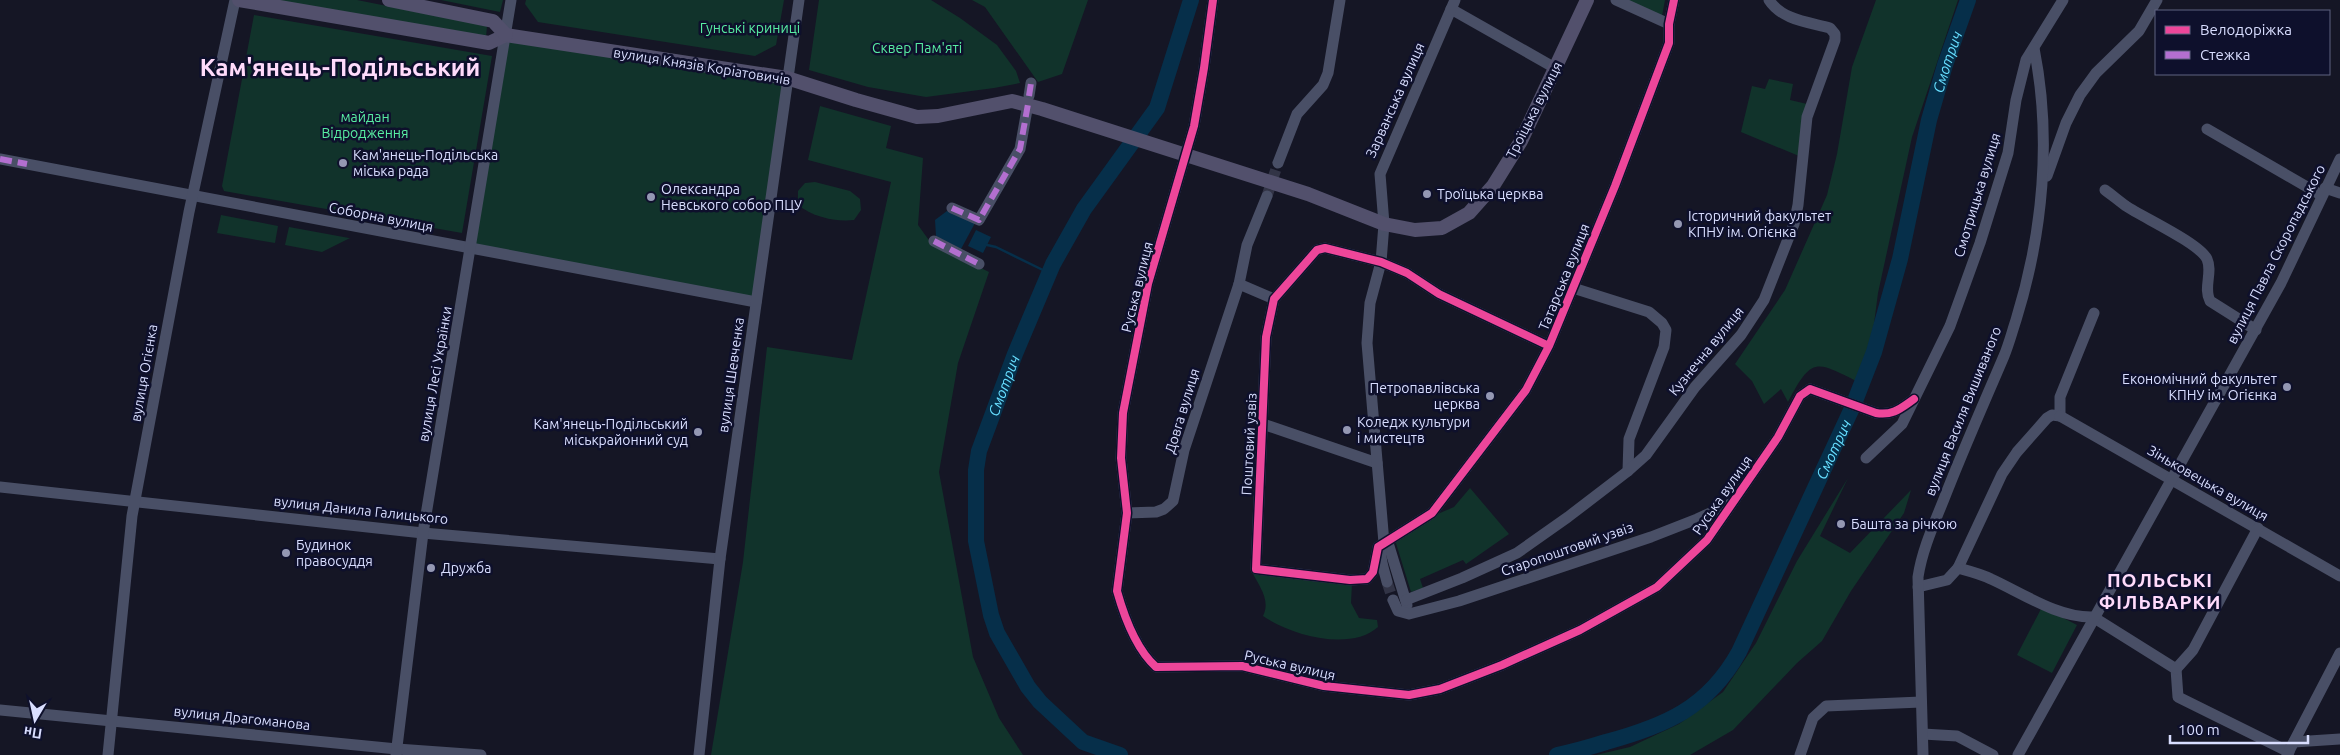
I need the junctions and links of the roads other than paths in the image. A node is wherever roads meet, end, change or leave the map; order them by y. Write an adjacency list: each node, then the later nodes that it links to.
1 (235, 0): 31 (street, вулиця Огієнка)
2 (239, 0): 16 (main road, вулиця Князів Коріатовичів)
3 (389, 0): 16 (main road)
4 (511, 0): 16 (street, вулиця Лесі Українки)
5 (799, 0): 19 (street, вулиця Шевченка)
6 (1213, 0): 56 (street, Руська вулиця)
7 (1340, 0): 25 (street)
8 (1587, 0): 18 (main road, Троїцька вулиця)
9 (1616, 0): 15 (street)
10 (1674, 0): 15 (street, Татарська вулиця)
11 (1769, 0): 51 (street, Кузнечна вулиця)
12 (2063, 0): 17 (street, Смотрицька вулиця)
13 (2157, 0): 29 (street)
14 (1453, 5): 18 (street); 34 (street, Зарванська вулиця)
15 (1669, 24): 40 (street, Татарська вулиця)
16 (506, 35): 19 (main road, вулиця Князів Коріатовичів); 36 (street, вулиця Лесі Українки)
17 (2034, 48): 29 (street, вулиця Василя Вишиваного); 46 (street, Смотрицька вулиця)
18 (1555, 68): 34 (main road, Троїцька вулиця)
19 (787, 78): 21 (main road, вулиця Князів Коріатовичів); 42 (street, вулиця Шевченка)
20 (1031, 83): 21 (street)
21 (1029, 100): 26 (main road, вулиця Князів Коріатовичів); 33 (street)
22 (2207, 129): 28 (street)
23 (2340, 158): 28 (street, вулиця Павла Скоропадського)
24 (0, 159): 31 (street, Соборна вулиця)
25 (1278, 163)
26 (1287, 187): 34 (main road, Троїцька вулиця)
27 (2104, 190): 44 (street)
28 (2323, 191): 30 (street); 44 (street, вулиця Павла Скоропадського)
29 (2041, 192): 64 (street, вулиця Василя Вишиваного)
30 (2340, 193)
31 (194, 196): 36 (street, Соборна вулиця); 54 (street, вулиця Огієнка)
32 (1267, 196): 39 (street, Довга вулиця)
33 (952, 208)
34 (1384, 224): 37 (street, Зарванська вулиця)
35 (934, 241): 38 (street)
36 (471, 248): 42 (street, Соборна вулиця); 58 (street, вулиця Лесі Українки)
37 (1381, 262): 41 (street, Поштовий узвіз); 45 (street); 50 (street, Зарванська вулиця)
38 (979, 264)
39 (1239, 284): 41 (street); 56 (street, Довга вулиця)
40 (1573, 288): 45 (street, Татарська вулиця); 51 (street)
41 (1274, 299): 48 (street, Поштовий узвіз)
42 (756, 302): 60 (street, вулиця Шевченка)
43 (2094, 313): 47 (street)
44 (2256, 330): 52 (street, вулиця Павла Скоропадського)
45 (1549, 346): 59 (street, Татарська вулиця)
46 (1914, 398): 49 (street, Смотрицька вулиця); 55 (street, Руська вулиця)
47 (2060, 416): 52 (street, Зіньковецька вулиця); 61 (street)
48 (1263, 424): 50 (street); 59 (street, Поштовий узвіз)
49 (1866, 458)
50 (1376, 463): 59 (street, Зарванська вулиця)
51 (1628, 471): 66 (street, Кузнечна вулиця)
52 (2171, 478): 57 (street, Зіньковецька вулиця); 68 (street, вулиця Павла Скоропадського)
53 (0, 487): 54 (street, вулиця Данила Галицького)
54 (134, 500): 58 (street, вулиця Данила Галицького); 73 (street, вулиця Огієнка)
55 (1731, 503): 56 (street, Руська вулиця); 67 (street, Старопоштовий узвіз)
56 (1128, 513)
57 (2258, 528): 62 (street, Зіньковецька вулиця); 70 (street)
58 (423, 533): 60 (street, вулиця Данила Галицького); 77 (street, вулиця Лесі Українки)
59 (1384, 544): 63 (street, Зарванська вулиця); 66 (street)
60 (720, 559): 80 (street, вулиця Шевченка)
61 (1958, 568): 64 (street); 68 (street)
62 (2340, 576)
63 (1387, 582)
64 (1918, 587): 71 (street, вулиця Василя Вишиваного)
65 (1393, 600): 67 (street)
66 (1406, 600): 67 (street)
67 (1409, 614)
68 (2093, 617): 70 (street); 84 (street, вулиця Павла Скоропадського)
69 (2340, 653): 76 (street)
70 (2176, 669): 76 (street)
71 (1921, 702): 74 (street, вулиця Василя Вишиваного); 81 (street)
72 (0, 710): 73 (street, вулиця Драгоманова)
73 (111, 720): 77 (street, вулиця Драгоманова); 78 (street, вулиця Огієнка)
74 (1923, 734): 82 (street, вулиця Василя Вишиваного); 83 (street)
75 (2340, 739): 76 (street)
76 (2290, 750)
77 (396, 752): 79 (street, вулиця Драгоманова)
78 (108, 755)
79 (481, 755)
80 (699, 755)
81 (1800, 755)
82 (1923, 755)
83 (1993, 755)
84 (2018, 755)

